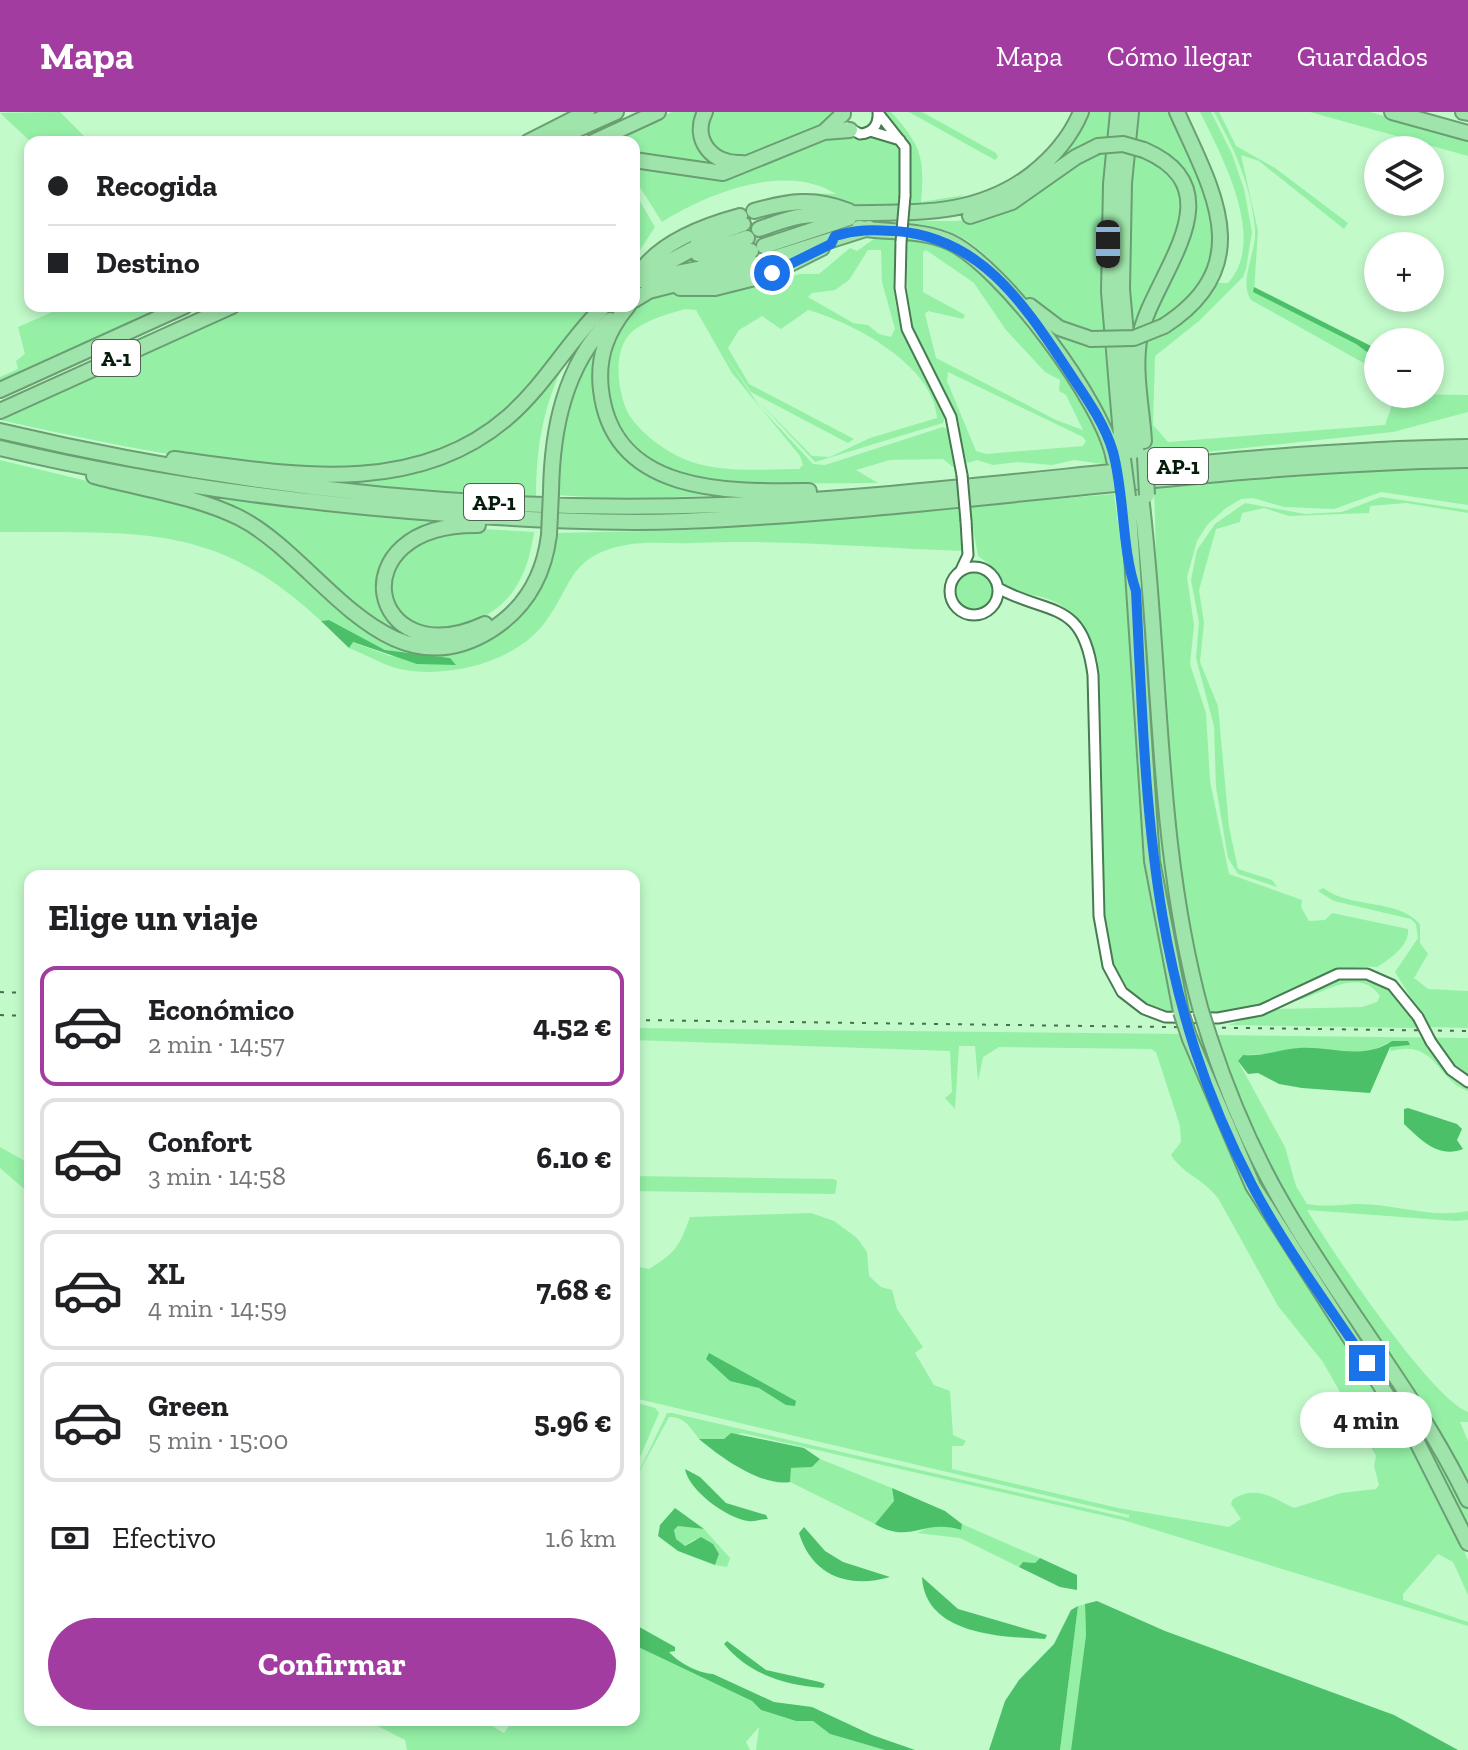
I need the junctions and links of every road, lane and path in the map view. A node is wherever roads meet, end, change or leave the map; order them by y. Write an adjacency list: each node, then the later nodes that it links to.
1 (566, 112): 13 (highway)
2 (587, 112): 13 (highway)
3 (616, 112): 19 (highway)
4 (658, 112): 20 (highway)
5 (705, 112): 23 (highway)
6 (1081, 112): 24 (highway)
7 (1118, 112): 43 (highway)
8 (1131, 112): 43 (highway)
9 (1177, 112): 24 (highway, bridge)
10 (1392, 112): 17 (highway)
11 (843, 113): 14 (street); 16 (highway)
12 (878, 113): 15 (street); 21 (street)
13 (557, 127): 18 (highway)
14 (850, 130): 15 (street); 16 (highway)
15 (870, 131): 21 (street)
16 (824, 132): 23 (highway)
17 (1468, 133)
18 (540, 136)
19 (562, 136)
20 (606, 136)
21 (900, 140): 50 (street, bridge)
22 (640, 161): 23 (highway)
23 (755, 162)
24 (858, 221): 25 (highway); 26 (highway); 26 (highway); 43 (highway); 43 (highway, bridge)
25 (835, 236): 26 (highway); 26 (highway)
26 (756, 244): 27 (highway); 28 (highway); 29 (highway)
27 (640, 278)
28 (640, 279)
29 (640, 298)
30 (172, 312): 36 (highway, A-1)
31 (219, 312): 37 (highway, A-1)
32 (598, 312): 45 (highway)
33 (598, 312): 41 (highway)
34 (621, 312): 45 (highway)
35 (622, 312): 46 (highway)
36 (0, 390)
37 (0, 411)
38 (0, 431): 41 (highway, AP-1)
39 (1468, 447): 46 (highway, AP-1)
40 (0, 448): 42 (highway, AP-1)
41 (101, 453): 46 (highway, AP-1)
42 (33, 456): 48 (highway, AP-1); 49 (highway)
43 (1130, 459): 47 (highway, bridge); 47 (highway, bridge)
44 (1468, 460): 48 (highway, AP-1)
45 (546, 492): 49 (highway)
46 (889, 494)
47 (1134, 497): 57 (highway, bridge); 58 (highway, bridge)
48 (682, 521): 49 (highway)
49 (544, 535)
50 (969, 543): 51 (street); 52 (street)
51 (961, 570): 52 (street); 55 (street)
52 (988, 571): 53 (street)
53 (998, 588): 54 (street); 55 (street)
54 (1014, 596): 55 (street); 56 (street, bridge)
55 (993, 606)
56 (1468, 1082)
57 (1468, 1500)
58 (1468, 1543)

